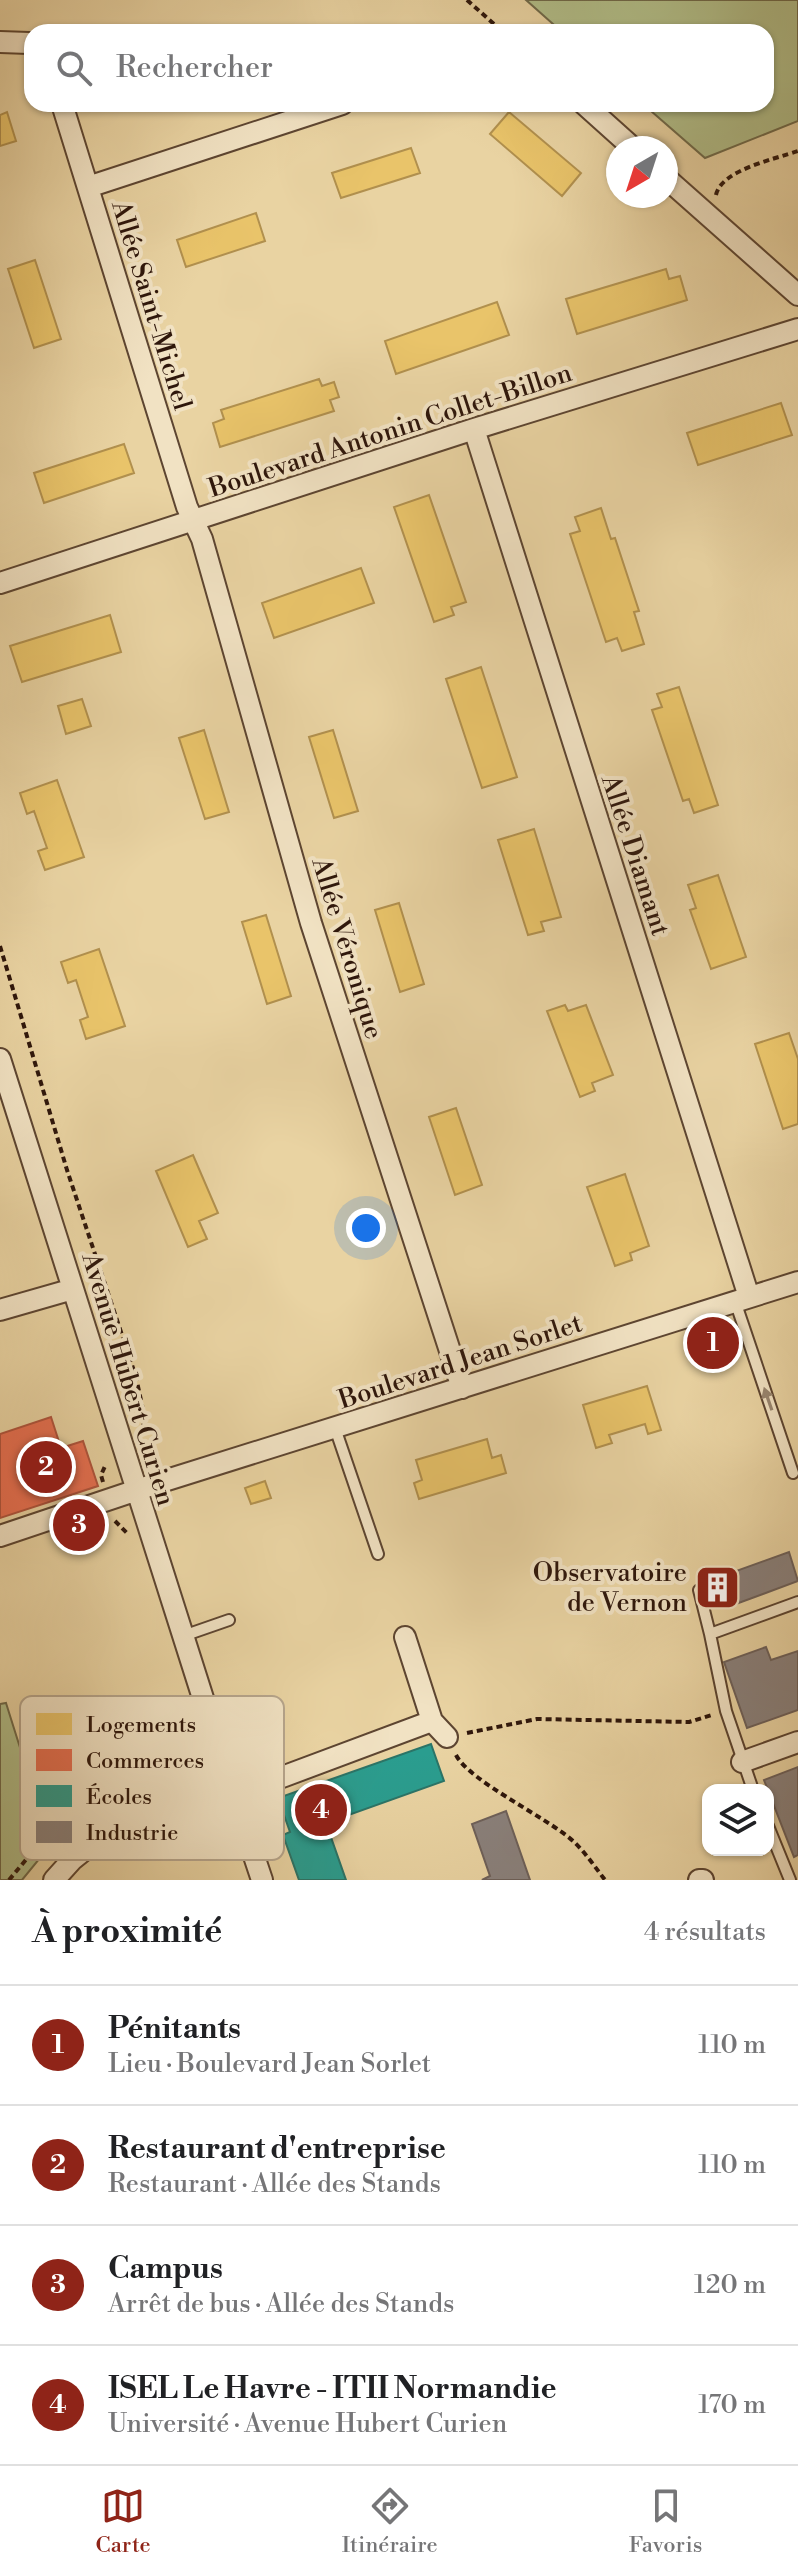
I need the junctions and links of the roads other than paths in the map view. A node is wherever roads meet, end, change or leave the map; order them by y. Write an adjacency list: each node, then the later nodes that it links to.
1 (0, 42): 2 (street)
2 (24, 43)
3 (65, 112): 7 (street, Allée Saint-Michel)
4 (318, 112): 7 (street)
5 (593, 112): 6 (street)
6 (620, 136)
7 (88, 187): 12 (street, Allée Saint-Michel)
8 (678, 189): 9 (street)
9 (798, 295)
10 (798, 329): 11 (street, Boulevard Antonin Collet-Billon)
11 (474, 429): 12 (street, Boulevard Antonin Collet-Billon); 17 (street, Allée Diamant)
12 (193, 522): 13 (street, Boulevard Antonin Collet-Billon); 19 (street, Allée Véronique)
13 (0, 583)
14 (0, 1059): 16 (street, Avenue Hubert Curien)
15 (798, 1282): 17 (street, Boulevard Jean Sorlet)
16 (73, 1289): 18 (street); 22 (street, Avenue Hubert Curien)
17 (742, 1299): 19 (street, Boulevard Jean Sorlet); 21 (lane, one-way to 17)
18 (0, 1310)
19 (462, 1388): 20 (street, Boulevard Jean Sorlet)
20 (335, 1428): 22 (street, Boulevard Jean Sorlet); 24 (lane)
21 (793, 1473)
22 (137, 1490): 23 (street, Boulevard Jean Sorlet); 29 (street, Avenue Hubert Curien)
23 (0, 1536)
24 (378, 1554)
25 (699, 1590): 28 (lane)
26 (798, 1602): 28 (lane)
27 (229, 1620): 29 (lane)
28 (710, 1634): 35 (lane)
29 (183, 1636): 31 (street, Avenue Hubert Curien)
30 (405, 1637): 32 (street)
31 (202, 1696)
32 (432, 1721): 33 (street); 36 (street)
33 (447, 1737)
34 (798, 1742): 35 (street)
35 (742, 1762): 37 (lane)
36 (284, 1777)
37 (751, 1784)
38 (774, 1841): 43 (lane)
39 (75, 1860): 41 (street)
40 (256, 1860): 42 (street)
41 (54, 1880)
42 (262, 1880)
43 (790, 1880)

